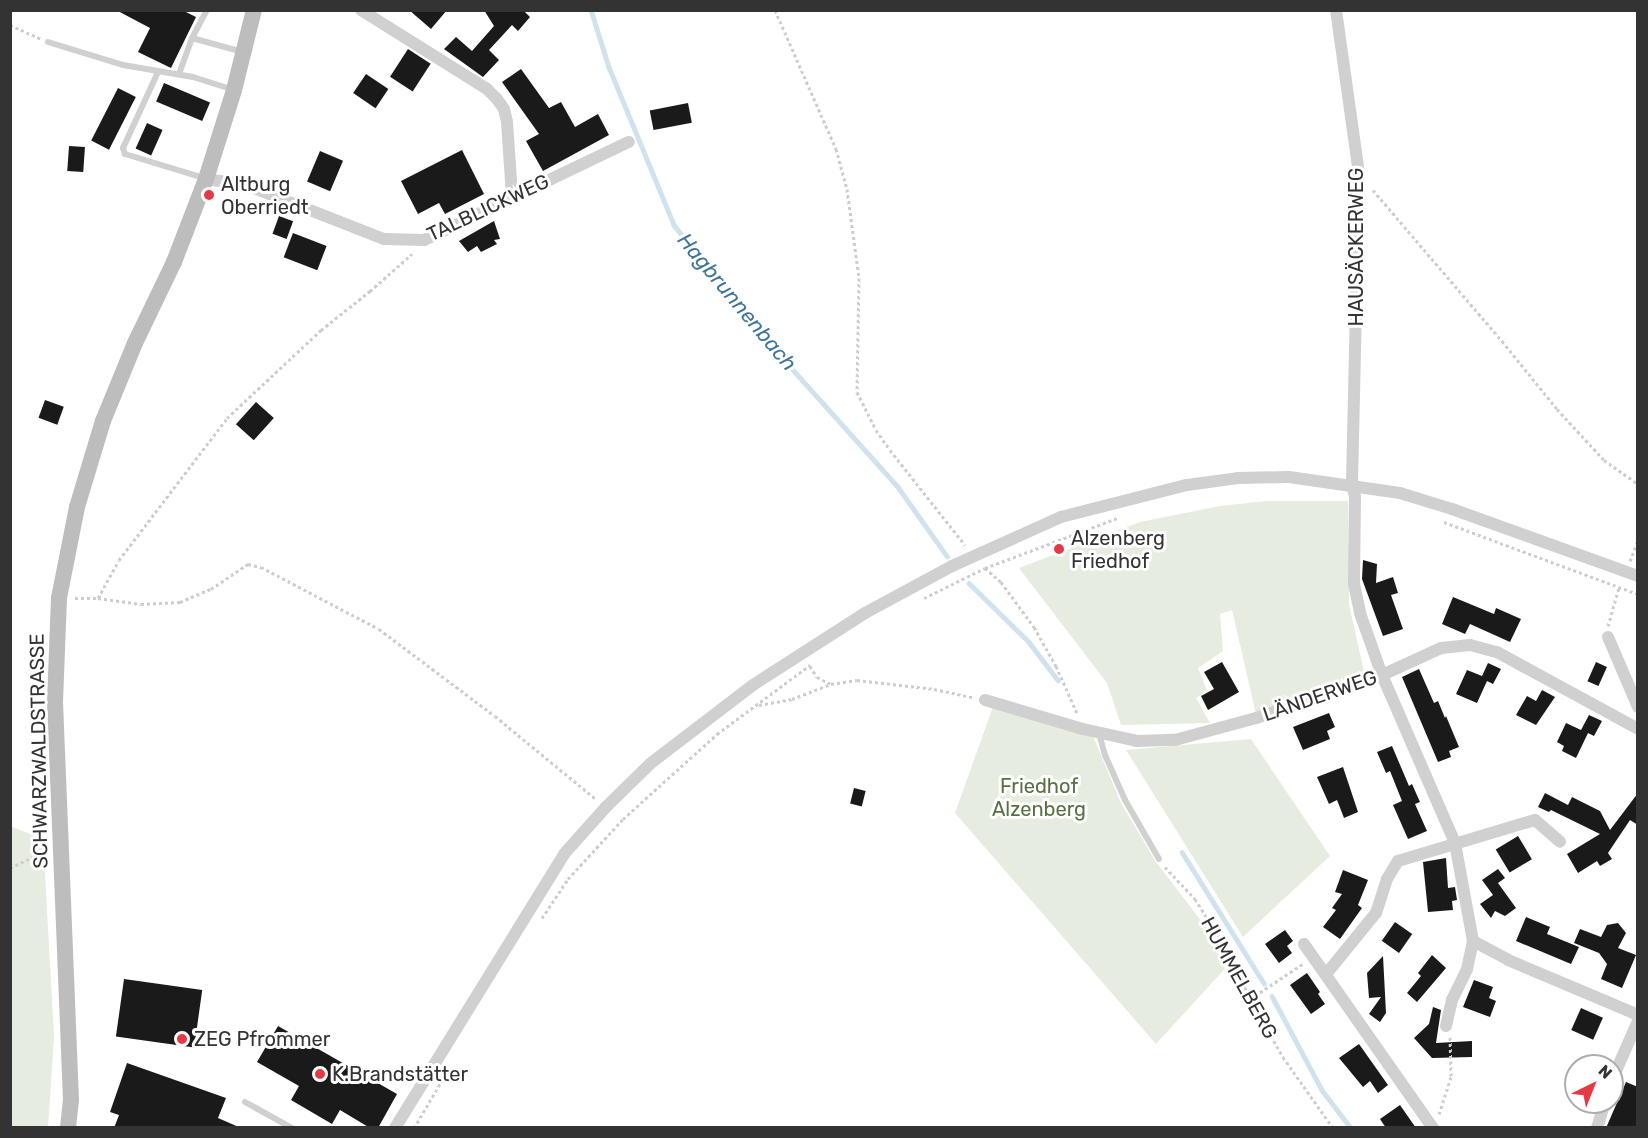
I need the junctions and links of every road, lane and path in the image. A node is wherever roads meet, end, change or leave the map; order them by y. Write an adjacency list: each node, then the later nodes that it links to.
1 (207, 10): 7 (lane)
2 (254, 10): 9 (street, SCHWARZWALDSTRASSE)
3 (361, 10): 16 (street)
4 (775, 10): 23 (path)
5 (1336, 10): 14 (street, HAUSÄCKERWEG)
6 (10, 25): 8 (path)
7 (192, 38): 9 (lane); 11 (lane)
8 (48, 42): 10 (lane)
9 (244, 53): 12 (street, SCHWARZWALDSTRASSE)
10 (158, 72): 11 (lane); 15 (lane)
11 (179, 74): 12 (lane)
12 (234, 90): 15 (street, SCHWARZWALDSTRASSE)
13 (629, 142): 16 (street, TALBLICKWEG)
14 (1359, 174): 18 (street, HAUSÄCKERWEG); 19 (path)
15 (206, 179): 17 (street, TALBLICKWEG); 45 (street, SCHWARZWALDSTRASSE)
16 (512, 196): 17 (street, TALBLICKWEG)
17 (424, 240): 29 (path)
18 (1352, 484): 23 (street); 25 (street); 34 (street, HAUSÄCKERWEG)
19 (1638, 484)
20 (1122, 516): 24 (path)
21 (1437, 520): 26 (path)
22 (1638, 540): 25 (path)
23 (975, 556): 24 (path); 42 (street)
24 (985, 568): 30 (path); 39 (path)
25 (1632, 574): 26 (path)
26 (1618, 587): 28 (path); 31 (path)
27 (71, 592): 29 (path)
28 (1638, 594)
29 (98, 598): 42 (path)
30 (915, 603)
31 (1608, 637): 38 (street)
32 (819, 660): 33 (path)
33 (810, 666): 35 (path); 37 (path)
34 (1382, 675): 40 (street, LÄNDERWEG); 41 (street, LÄNDERWEG); 44 (street, HAUSÄCKERWEG)
35 (831, 684): 36 (path); 37 (path)
36 (985, 700): 39 (street, LÄNDERWEG)
37 (756, 705): 48 (path)
38 (1638, 707)
39 (1083, 729): 41 (street, LÄNDERWEG)
40 (1638, 729)
41 (1099, 732): 46 (lane)
42 (606, 807): 63 (street)
43 (1560, 842): 44 (street)
44 (1455, 843): 49 (street, HAUSÄCKERWEG); 52 (street)
45 (62, 844): 47 (path); 61 (street, SCHWARZWALDSTRASSE)
46 (1159, 859): 53 (path, HUMMELBERG)
47 (10, 868)
48 (538, 923)
49 (1473, 941): 54 (street); 56 (street)
50 (1304, 944): 51 (street)
51 (1313, 957): 52 (street); 53 (path)
52 (1327, 973): 60 (street)
53 (1250, 999): 65 (path, HUMMELBERG)
54 (1638, 1015)
55 (1638, 1022): 57 (street)
56 (1446, 1026): 60 (path)
57 (1624, 1054)
58 (455, 1058): 64 (path)
59 (244, 1102): 62 (lane)
60 (1436, 1122)
61 (68, 1128)
62 (292, 1128)
63 (395, 1128)
64 (414, 1128)
65 (1333, 1128)

